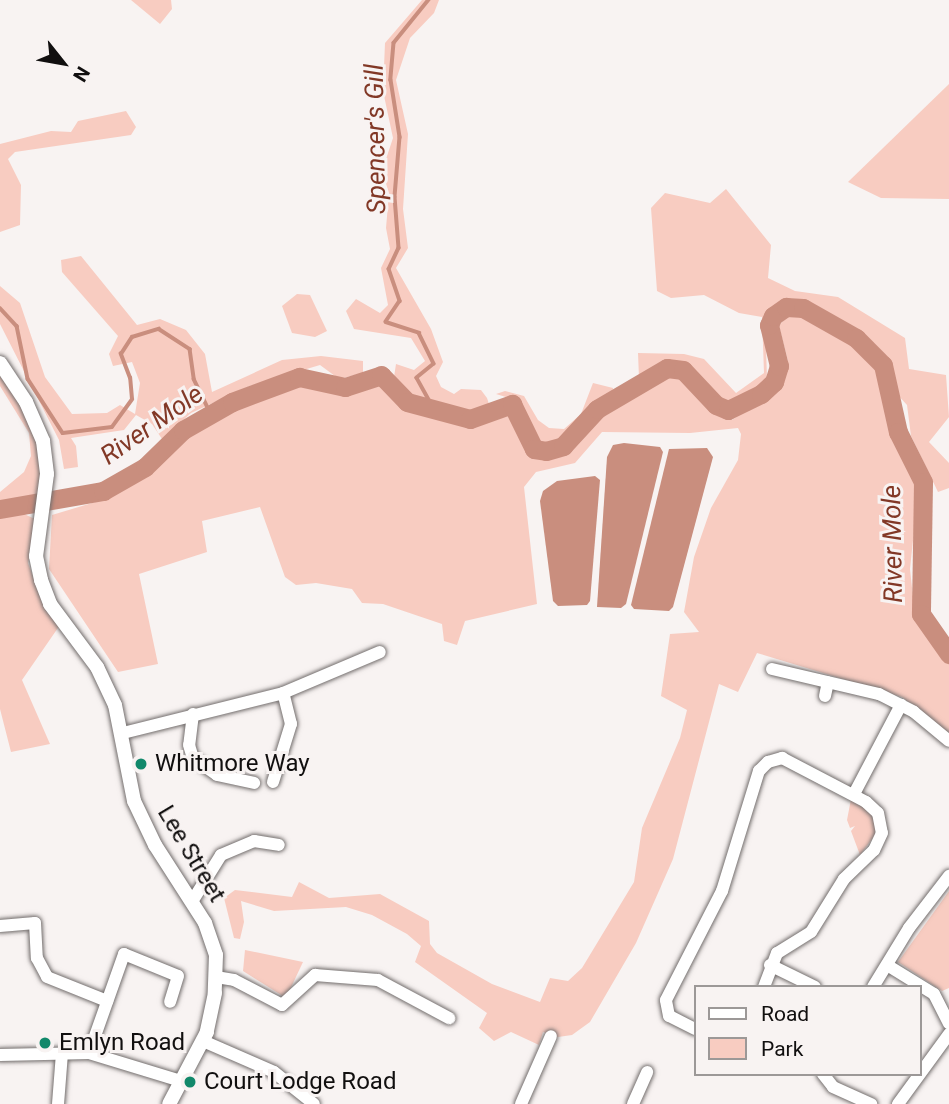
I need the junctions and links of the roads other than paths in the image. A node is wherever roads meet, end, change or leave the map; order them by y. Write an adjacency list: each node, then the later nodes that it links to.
1 (0, 363): 9 (street, Lee Street)
2 (380, 652): 5 (street)
3 (772, 669): 4 (street)
4 (828, 682): 6 (street); 7 (street)
5 (283, 693): 8 (street); 11 (street)
6 (825, 696)
7 (901, 705): 10 (street); 13 (street)
8 (193, 714): 9 (street); 12 (street)
9 (123, 733): 16 (street, Lee Street)
10 (949, 741)
11 (273, 782)
12 (254, 783)
13 (854, 794): 18 (street); 30 (street)
14 (279, 845): 16 (street)
15 (949, 876): 19 (street)
16 (192, 900): 20 (street, Lee Street)
17 (0, 926): 26 (street)
18 (770, 965): 21 (street); 22 (street)
19 (887, 965): 23 (street); 24 (street)
20 (216, 977): 28 (street); 33 (street, Lee Street)
21 (765, 985)
22 (811, 985)
23 (874, 985)
24 (919, 985)
25 (921, 986): 29 (street)
26 (107, 1001): 27 (street); 35 (street)
27 (170, 1002)
28 (449, 1018)
29 (949, 1023)
30 (694, 1028)
31 (949, 1034): 38 (street)
32 (551, 1036): 45 (street)
33 (204, 1041): 41 (street, Lee Street); 44 (street)
34 (62, 1053): 35 (street); 36 (street); 42 (street)
35 (89, 1053): 41 (street)
36 (0, 1055)
37 (648, 1072): 46 (street)
38 (921, 1072)
39 (825, 1076): 47 (street)
40 (918, 1076): 48 (street)
41 (181, 1081): 43 (street, Lee Street)
42 (58, 1104)
43 (169, 1104)
44 (314, 1104)
45 (521, 1104)
46 (633, 1104)
47 (871, 1104)
48 (898, 1104)

